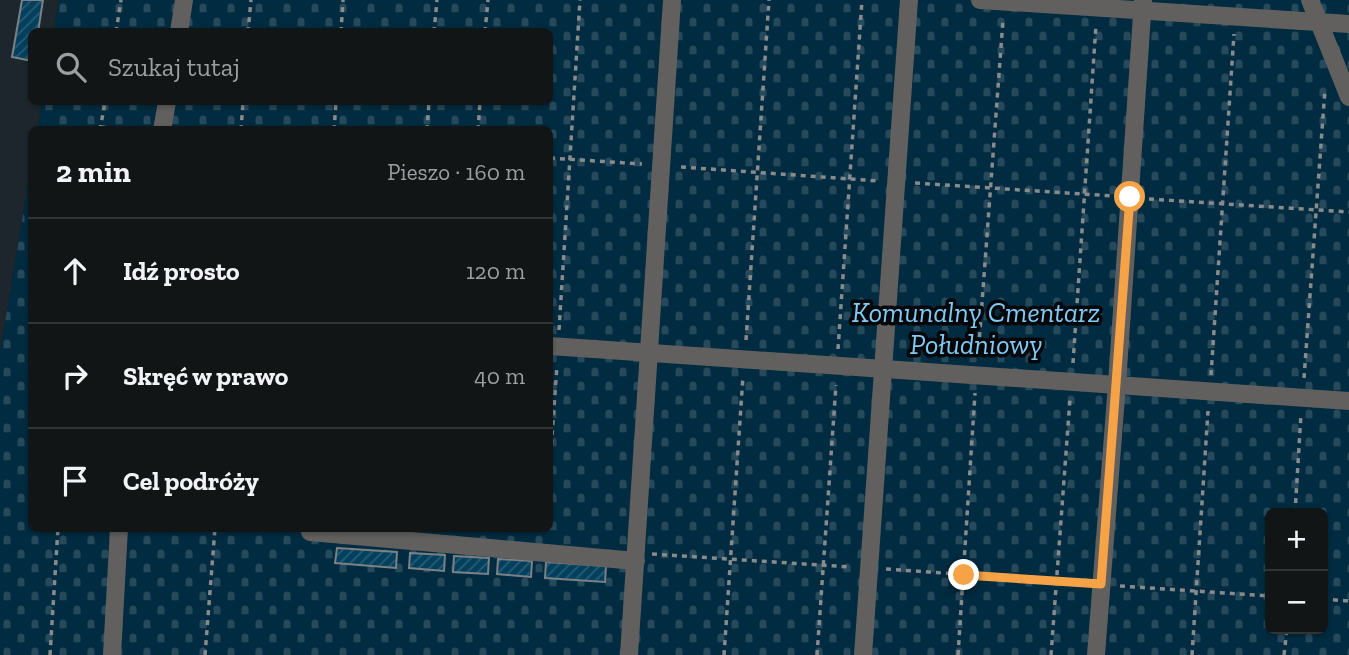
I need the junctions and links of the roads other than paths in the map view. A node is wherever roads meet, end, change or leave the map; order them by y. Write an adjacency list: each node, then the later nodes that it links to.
1 (184, 0): 9 (street)
2 (672, 0): 14 (street)
3 (909, 0): 15 (street)
4 (980, 0): 6 (street)
5 (1310, 0): 7 (street)
6 (1143, 6): 7 (street); 16 (street)
7 (1319, 22): 8 (street); 10 (street)
8 (1349, 24)
9 (179, 28)
10 (1349, 97)
11 (167, 105): 12 (street)
12 (164, 126)
13 (554, 346): 14 (street)
14 (649, 352): 15 (street); 20 (street)
15 (883, 368): 16 (street); 23 (street)
16 (1117, 384): 17 (street); 24 (street)
17 (1349, 401)
18 (120, 532): 21 (street)
19 (310, 532): 20 (street)
20 (636, 557): 22 (street)
21 (112, 655)
22 (629, 655)
23 (863, 655)
24 (1096, 655)

